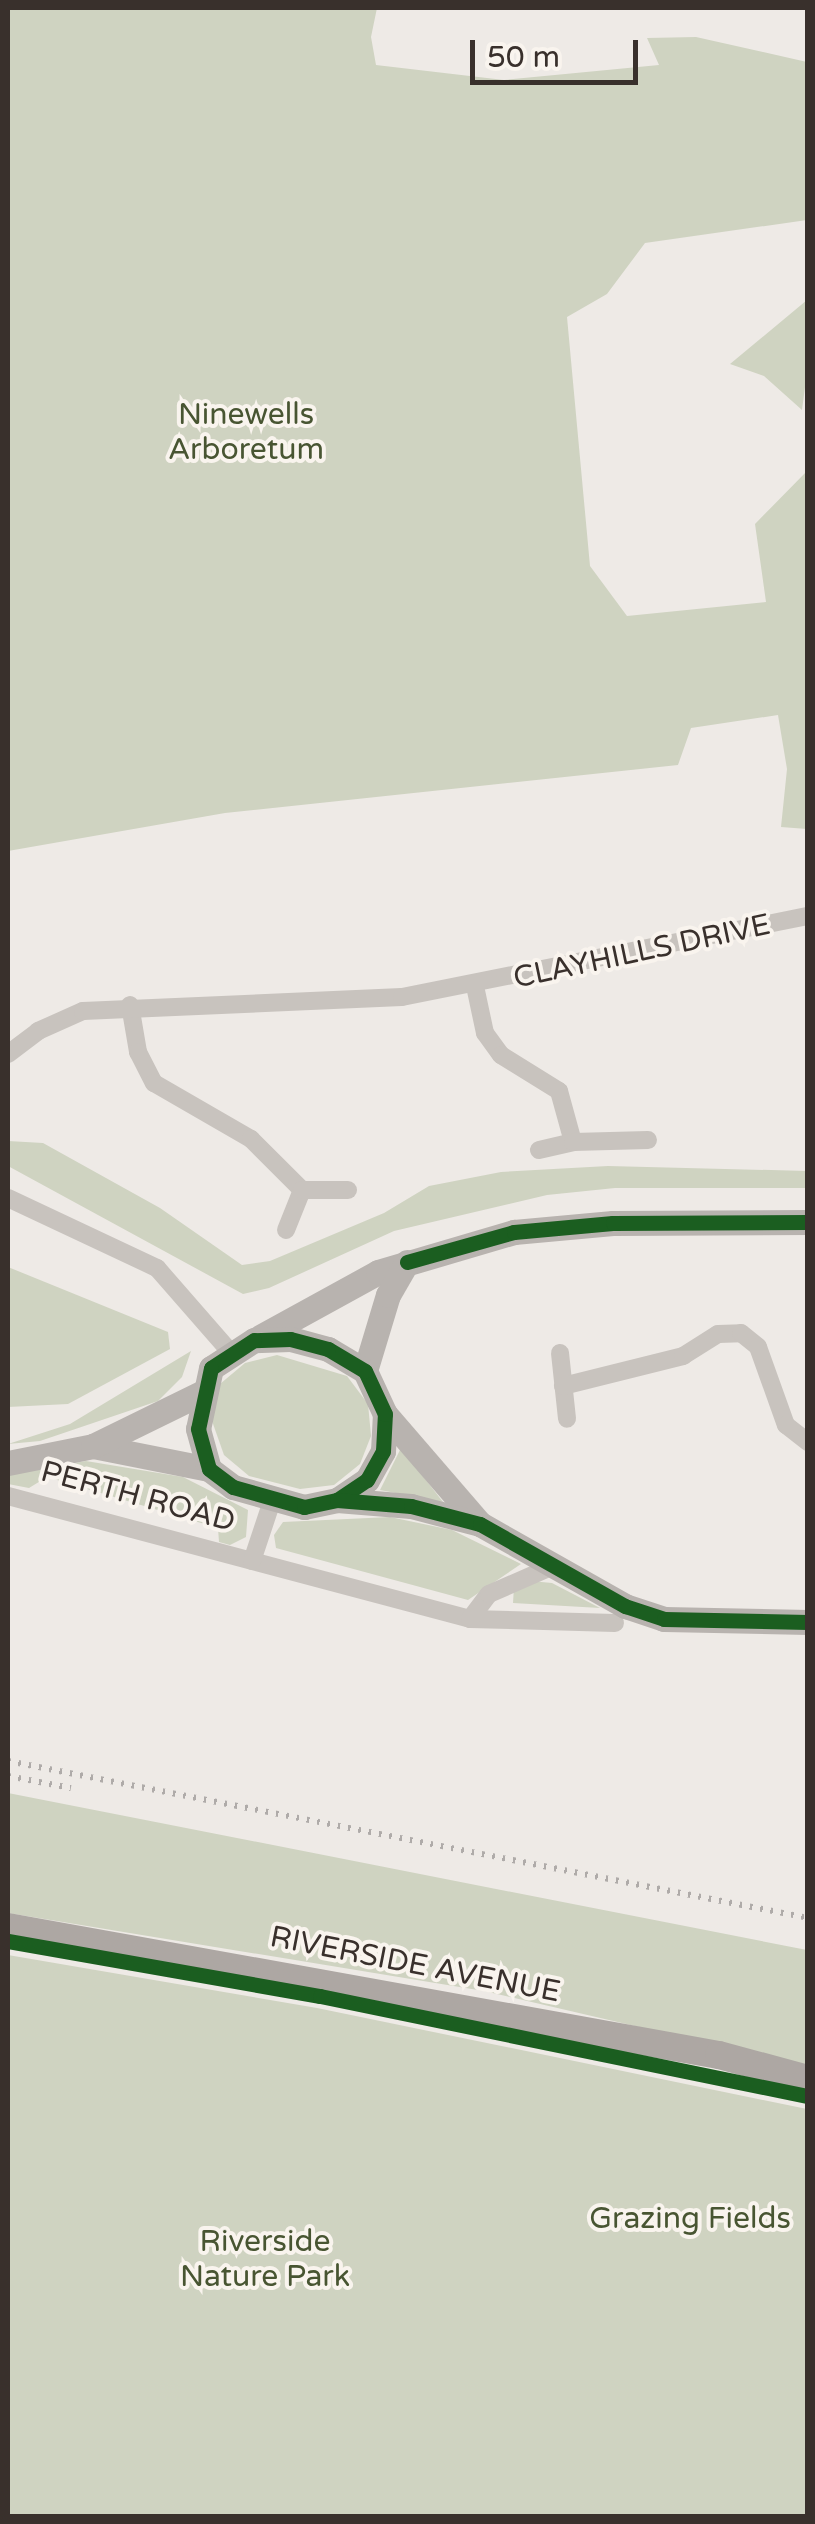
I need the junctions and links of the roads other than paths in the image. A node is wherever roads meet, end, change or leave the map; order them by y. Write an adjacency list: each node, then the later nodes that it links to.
1 (808, 916): 2 (street, CLAYHILLS DRIVE)
2 (476, 986): 3 (street, CLAYHILLS DRIVE); 6 (street, CLAYHILLS DRIVE)
3 (130, 1005): 4 (street, CLAYHILLS DRIVE); 8 (street)
4 (8, 1054)
5 (648, 1140): 6 (street)
6 (573, 1142): 7 (street)
7 (540, 1150)
8 (302, 1190): 9 (street); 12 (street)
9 (348, 1190)
10 (8, 1198): 16 (street)
11 (808, 1222): 13 (street, PERTH ROAD)
12 (286, 1230)
13 (407, 1262): 14 (street, PERTH ROAD); 17 (street)
14 (254, 1340): 16 (street, PERTH ROAD); 17 (street)
15 (560, 1353): 18 (street)
16 (232, 1354): 19 (street, PERTH ROAD)
17 (366, 1371): 20 (street, PERTH ROAD)
18 (563, 1386): 21 (street); 22 (street)
19 (201, 1394): 23 (street, PERTH ROAD); 25 (street, PERTH ROAD)
20 (385, 1414): 27 (street); 29 (street, PERTH ROAD)
21 (567, 1419)
22 (808, 1442)
23 (93, 1446): 24 (street, PERTH ROAD); 25 (street, PERTH ROAD)
24 (8, 1463)
25 (210, 1469): 28 (street, PERTH ROAD)
26 (8, 1496): 30 (street, PERTH ROAD)
27 (337, 1500): 28 (street, PERTH ROAD); 29 (street, PERTH ROAD)
28 (272, 1501): 30 (street, PERTH ROAD)
29 (480, 1524): 31 (street, PERTH ROAD)
30 (252, 1561): 32 (street, PERTH ROAD)
31 (553, 1566): 32 (street); 33 (street, PERTH ROAD)
32 (470, 1619): 34 (street, PERTH ROAD)
33 (808, 1622)
34 (615, 1623)
35 (8, 1927): 36 (main road, RIVERSIDE AVENUE)
36 (808, 2078)

